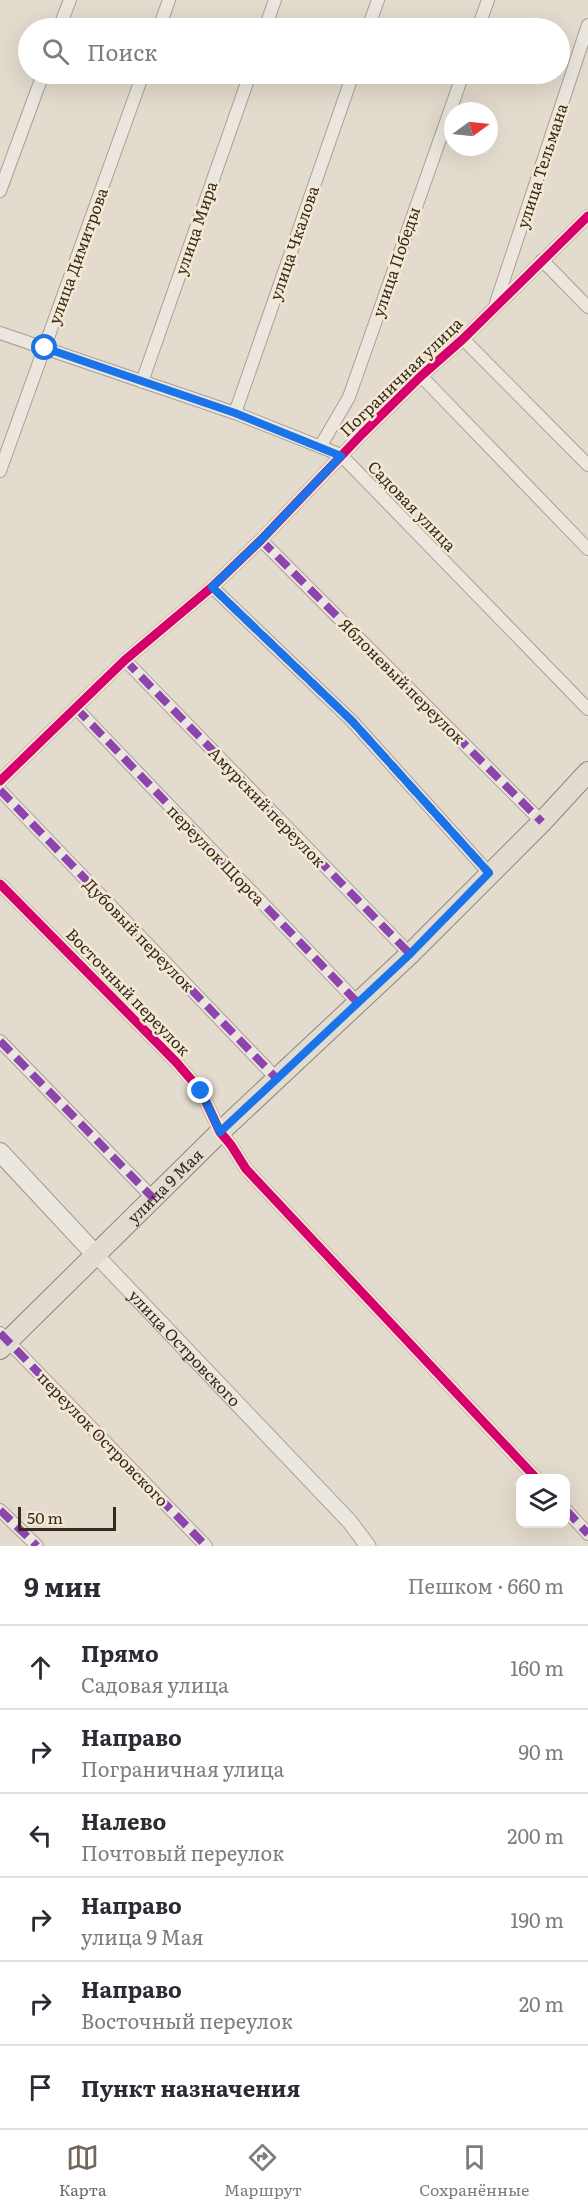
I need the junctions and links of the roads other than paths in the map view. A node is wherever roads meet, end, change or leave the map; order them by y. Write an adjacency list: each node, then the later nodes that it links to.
1 (69, 0): 6 (street)
2 (169, 0): 7 (street)
3 (275, 0): 8 (street)
4 (378, 0): 9 (street)
5 (488, 0): 10 (street)
6 (63, 18)
7 (163, 18)
8 (269, 18)
9 (372, 18)
10 (482, 18)
11 (588, 25): 12 (street, улица Тельмана)
12 (570, 80)
13 (39, 84): 19 (street)
14 (139, 84): 26 (street, улица Димитрова)
15 (246, 84): 28 (street, улица Мира)
16 (350, 84): 29 (street, улица Чкалова)
17 (459, 84): 30 (street, улица Победы)
18 (569, 84): 23 (street, улица Тельмана)
19 (0, 191)
20 (588, 216): 21 (street, Пограничная улица)
21 (542, 260): 22 (street); 23 (street, Пограничная улица)
22 (588, 307)
23 (495, 308): 25 (street, Пограничная улица)
24 (0, 333): 26 (street, Садовая улица)
25 (464, 339): 27 (street, Пограничная улица); 32 (street)
26 (45, 348): 28 (street, Садовая улица); 33 (street, улица Димитрова)
27 (421, 376): 31 (street, Пограничная улица); 35 (street)
28 (142, 382): 29 (street, Садовая улица)
29 (235, 413): 30 (street, Садовая улица)
30 (320, 447): 31 (street, Садовая улица)
31 (341, 456): 34 (street, Пограничная улица); 39 (street, Садовая улица)
32 (588, 465)
33 (0, 471)
34 (261, 540): 36 (street, Пограничная улица); 43 (street, Яблоневый переулок)
35 (588, 549)
36 (212, 587): 37 (street, Пограничная улица); 44 (street)
37 (125, 660): 38 (street, Пограничная улица); 46 (street, Амурский переулок)
38 (76, 708): 41 (street, Пограничная улица); 47 (street, переулок Щорса)
39 (588, 709)
40 (588, 772): 43 (main road, улица 9 Мая)
41 (0, 781)
42 (0, 790): 49 (street, Дубовый переулок)
43 (542, 822): 44 (main road, улица 9 Мая)
44 (489, 873): 46 (main road, улица 9 Мая)
45 (0, 884): 50 (street, Восточный переулок)
46 (410, 954): 47 (main road, улица 9 Мая)
47 (357, 1002): 49 (main road, улица 9 Мая)
48 (0, 1041): 52 (street)
49 (278, 1080): 50 (main road, улица 9 Мая)
50 (220, 1132): 52 (main road, улица 9 Мая); 55 (street, Восточный переулок)
51 (0, 1152): 53 (main road, улица Островского)
52 (154, 1199): 53 (main road, улица 9 Мая)
53 (95, 1254): 54 (main road, улица 9 Мая); 61 (street, улица Островского)
54 (3, 1341): 60 (street, переулок Островского)
55 (531, 1474)
56 (0, 1510): 59 (street)
57 (570, 1514): 58 (street)
58 (588, 1534)
59 (37, 1546)
60 (206, 1546)
61 (368, 1546)

